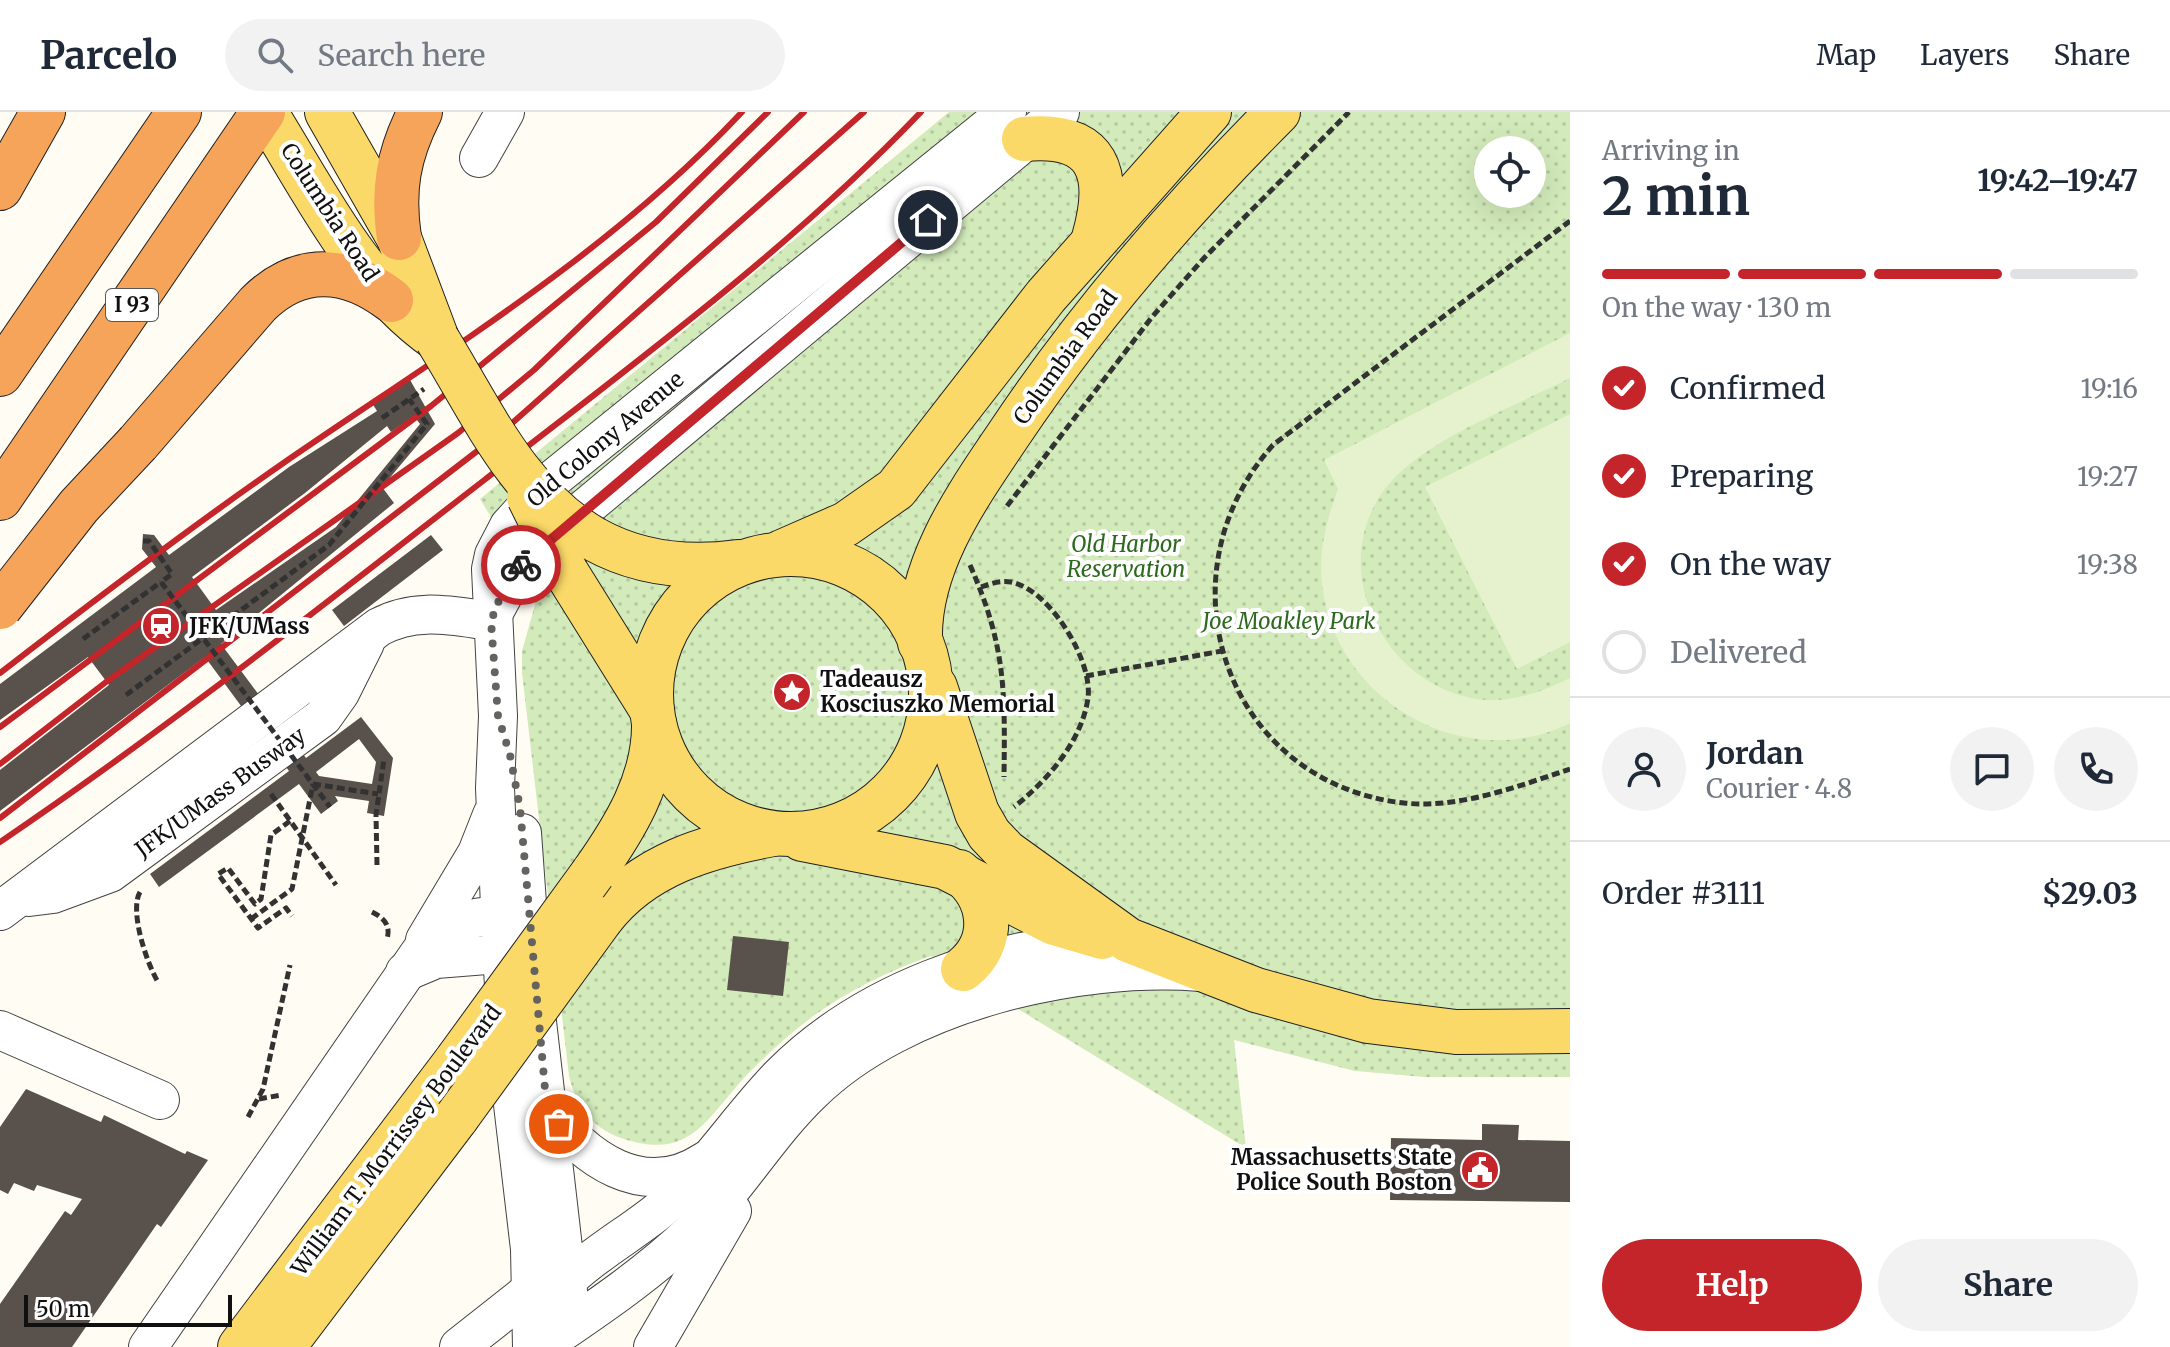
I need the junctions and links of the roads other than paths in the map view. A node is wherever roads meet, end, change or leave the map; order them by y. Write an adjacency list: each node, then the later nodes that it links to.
1 (43, 112): 12 (highway)
2 (179, 112): 17 (highway)
3 (264, 112): 15 (main road, Columbia Road); 18 (highway, I 93)
4 (327, 112): 13 (main road, Columbia Road)
5 (420, 112): 13 (highway)
6 (505, 112): 11 (street)
7 (1060, 112): 10 (street, Old Colony Avenue)
8 (1209, 112): 14 (main road)
9 (1278, 112): 23 (main road, Columbia Road)
10 (1016, 126): 14 (main road); 22 (street, Old Colony Avenue)
11 (479, 158)
12 (0, 188)
13 (399, 238): 16 (main road, Columbia Road)
14 (1094, 238): 20 (main road)
15 (391, 300): 16 (main road, Columbia Road); 21 (highway, bridge)
16 (437, 339): 19 (main road, Columbia Road, bridge)
17 (0, 374)
18 (0, 498)
19 (580, 555): 20 (main road); 25 (main road, Columbia Road)
20 (764, 557): 23 (main road); 25 (main road)
21 (0, 607)
22 (491, 621): 24 (street); 29 (street, JFK/UMass Busway)
23 (924, 654): 27 (main road); 31 (main road)
24 (498, 716): 26 (street); 30 (street)
25 (653, 716): 27 (main road); 47 (main road, William T. Morrissey Boulevard, bridge)
26 (495, 800): 30 (street); 34 (street)
27 (779, 834): 28 (main road); 48 (main road, William T. Morrissey Boulevard, bridge)
28 (957, 871): 31 (main road); 33 (main road)
29 (9, 904)
30 (514, 914): 32 (street); 34 (street)
31 (1128, 940): 33 (street); 35 (main road)
32 (516, 953): 34 (street); 39 (street); 44 (street)
33 (963, 969): 41 (street)
34 (405, 972): 46 (street)
35 (1207, 972): 37 (main road); 40 (street)
36 (0, 1030): 38 (street)
37 (1570, 1031)
38 (160, 1100)
39 (547, 1107): 41 (street); 42 (street)
40 (782, 1124): 45 (street); 52 (street)
41 (714, 1154): 43 (street)
42 (563, 1240): 43 (street); 44 (street)
43 (567, 1279): 45 (street); 50 (street)
44 (531, 1291): 49 (street); 50 (street)
45 (572, 1336): 51 (street)
46 (148, 1347)
47 (240, 1347)
48 (283, 1347)
49 (459, 1347)
50 (532, 1347)
51 (540, 1347)
52 (653, 1347)

